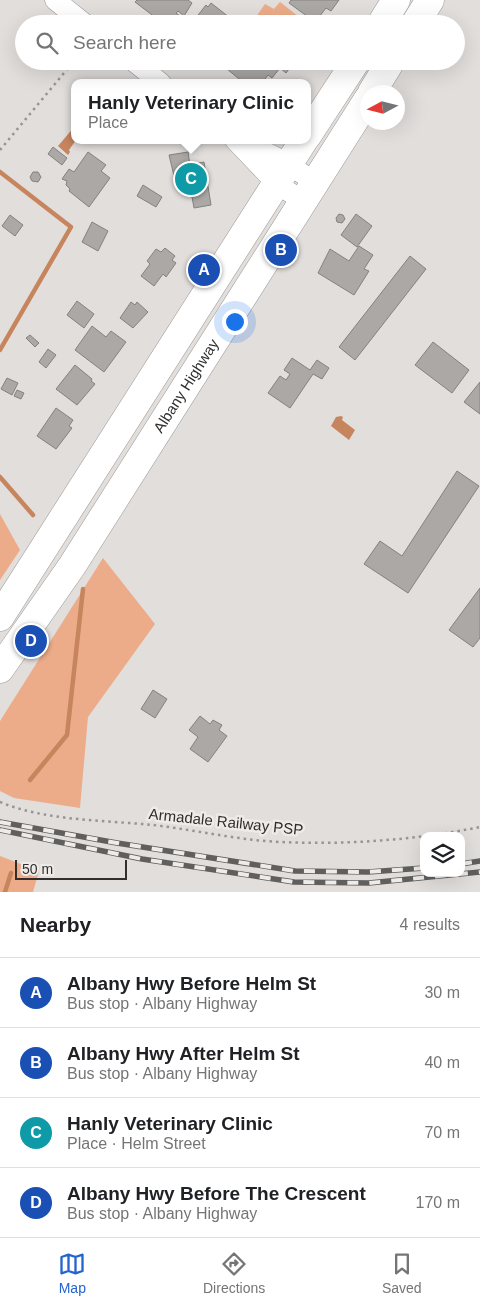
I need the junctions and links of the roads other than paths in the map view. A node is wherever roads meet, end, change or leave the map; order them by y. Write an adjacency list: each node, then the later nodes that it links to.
1 (55, 0): 4 (street)
2 (396, 0): 5 (highway)
3 (430, 0): 6 (highway)
4 (74, 15)
5 (387, 15)
6 (421, 15)
7 (144, 70): 10 (street)
8 (350, 70): 13 (highway)
9 (385, 70): 11 (highway)
10 (156, 79)
11 (376, 85)
12 (360, 112): 18 (highway, Albany Highway)
13 (311, 130)
14 (241, 144): 17 (street)
15 (247, 144): 17 (street)
16 (302, 144): 17 (highway, Albany Highway)
17 (283, 174): 18 (street); 19 (highway, Albany Highway)
18 (309, 192): 20 (highway, Albany Highway)
19 (0, 617)
20 (0, 669)

